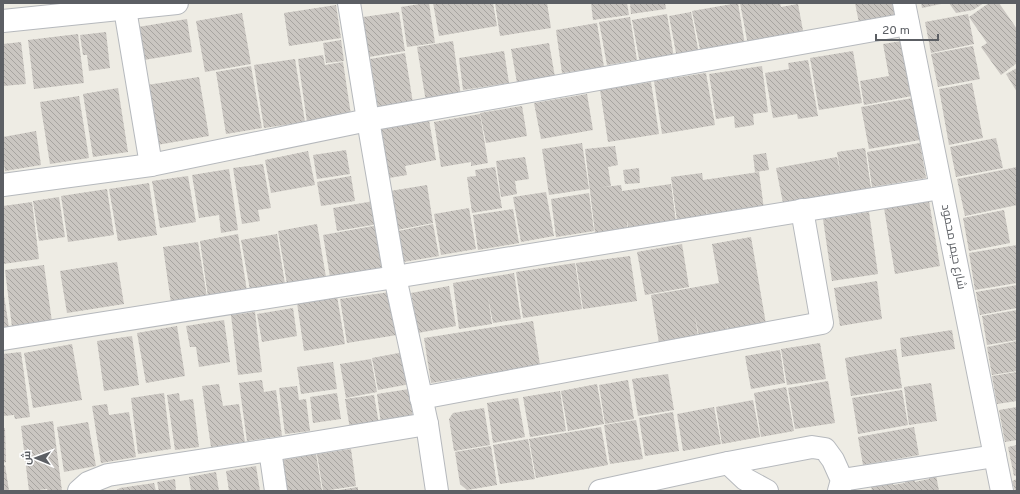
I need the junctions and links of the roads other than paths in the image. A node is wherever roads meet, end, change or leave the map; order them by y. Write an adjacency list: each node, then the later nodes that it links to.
1 (177, 3): 4 (street)
2 (349, 3): 7 (street)
3 (904, 3): 6 (street, شارع حيمر محمود)
4 (125, 6): 5 (street); 8 (street)
5 (3, 21)
6 (908, 24): 7 (street); 10 (street, شارع حيمر محمود)
7 (368, 120): 8 (street); 12 (street)
8 (151, 164): 9 (street)
9 (3, 185)
10 (941, 188): 11 (street); 17 (street, شارع حيمر محمود)
11 (802, 210): 12 (street); 14 (street)
12 (395, 277): 13 (street); 14 (street)
13 (3, 339)
14 (421, 398): 15 (street)
15 (427, 424): 16 (street); 22 (street)
16 (270, 450): 20 (street); 21 (street)
17 (995, 456): 19 (street); 25 (street, شارع حيمر محمود)
18 (728, 463): 19 (street); 23 (street); 24 (street)
19 (840, 485)
20 (79, 491)
21 (276, 491)
22 (437, 491)
23 (600, 491)
24 (767, 491)
25 (1002, 491)

